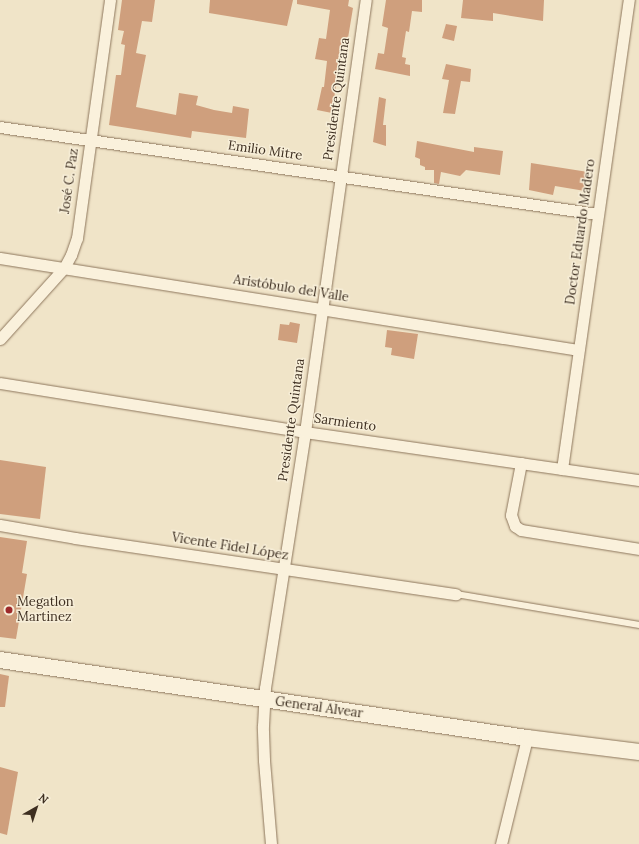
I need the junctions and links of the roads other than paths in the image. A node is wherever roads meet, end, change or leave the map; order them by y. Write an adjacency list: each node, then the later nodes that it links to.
1 (110, 0): 6 (street, José C. Paz)
2 (366, 0): 7 (street, Presidente Quintana)
3 (629, 0): 4 (street); 8 (street, Doctor Eduardo Madero)
4 (639, 1)
5 (0, 127): 6 (street, Emilio Mitre)
6 (90, 141): 7 (street, Emilio Mitre); 10 (street, José C. Paz)
7 (340, 176): 8 (street, Emilio Mitre); 11 (street, Presidente Quintana)
8 (598, 214): 13 (street, Doctor Eduardo Madero)
9 (0, 258): 10 (street, Aristóbulo del Valle)
10 (64, 268): 11 (street, Aristóbulo del Valle); 12 (street, José C. Paz)
11 (322, 308): 13 (street, Aristóbulo del Valle); 15 (street, Presidente Quintana)
12 (0, 339)
13 (578, 350): 17 (street, Doctor Eduardo Madero)
14 (0, 383): 15 (street, Sarmiento)
15 (305, 432): 16 (street, Sarmiento); 21 (street, Presidente Quintana)
16 (521, 463): 17 (street, Sarmiento); 20 (street)
17 (562, 469): 18 (street, Sarmiento)
18 (639, 480)
19 (0, 525): 21 (street, Vicente Fidel López)
20 (639, 549)
21 (284, 569): 22 (street, Vicente Fidel López); 25 (street, Presidente Quintana)
22 (456, 594): 23 (lane)
23 (639, 625)
24 (0, 660): 25 (street, General Alvear)
25 (264, 700): 26 (street, General Alvear); 28 (street, Presidente Quintana)
26 (527, 738): 27 (street, General Alvear); 29 (street)
27 (639, 752)
28 (271, 844)
29 (501, 844)

